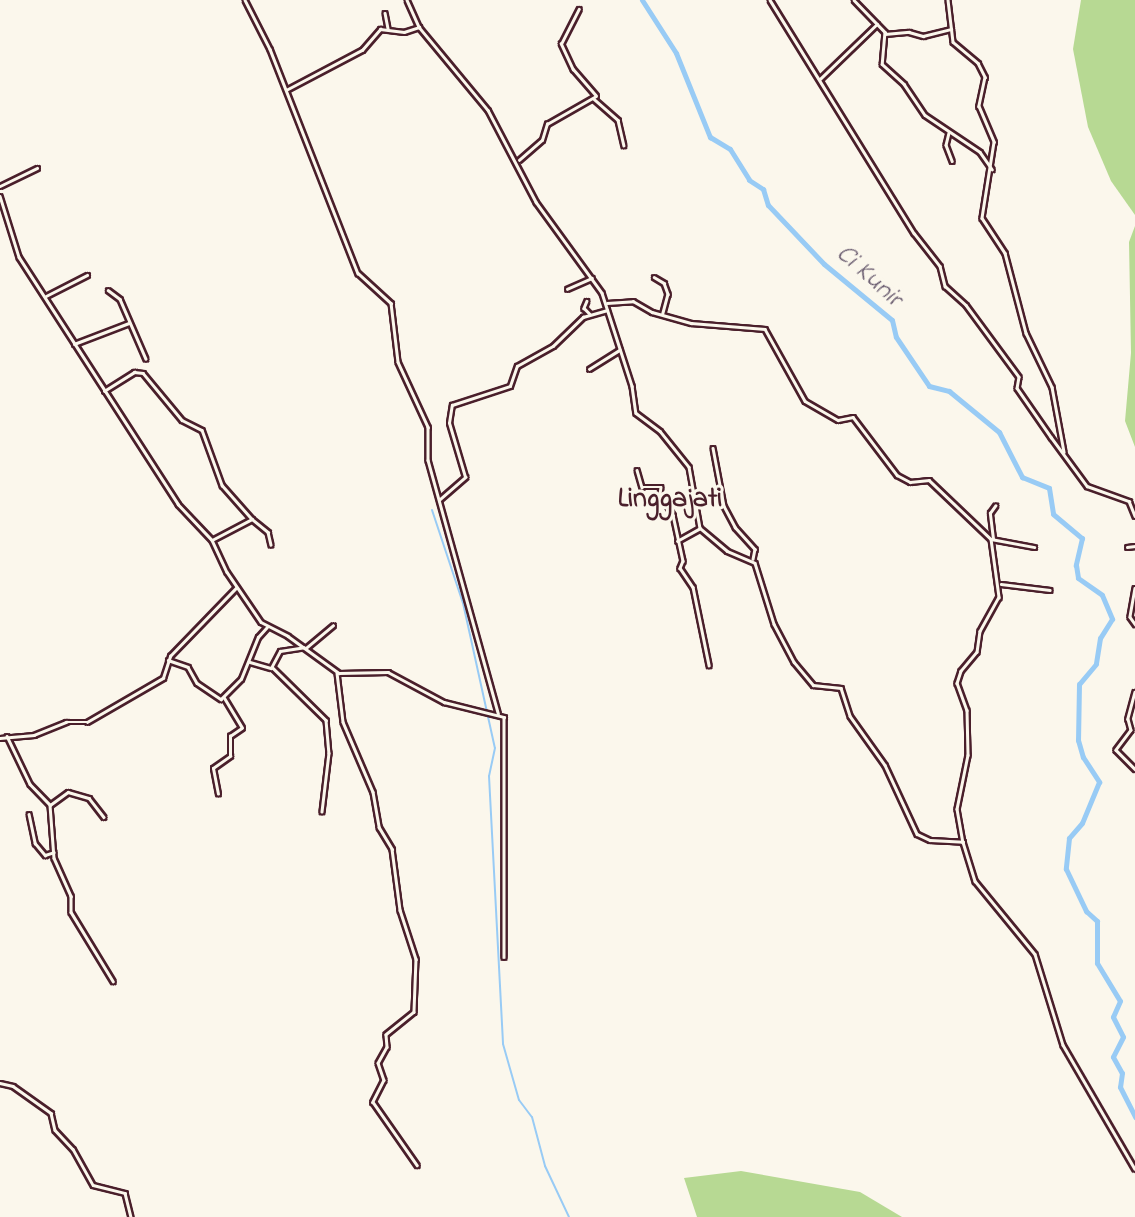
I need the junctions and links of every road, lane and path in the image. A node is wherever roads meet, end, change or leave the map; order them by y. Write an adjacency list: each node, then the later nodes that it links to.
1 (245, 0): 14 (street)
2 (407, 0): 9 (street)
3 (770, 0): 13 (street)
4 (854, 0): 8 (street)
5 (948, 0): 11 (street)
6 (579, 9): 15 (street)
7 (385, 12): 10 (street)
8 (877, 24): 12 (street); 13 (street)
9 (419, 27): 10 (street); 20 (street)
10 (388, 29): 14 (street)
11 (952, 29): 12 (street); 19 (street)
12 (885, 34): 16 (street)
13 (820, 79): 44 (street)
14 (286, 90): 46 (street)
15 (594, 99): 17 (street); 20 (street)
16 (949, 133): 18 (street); 21 (street)
17 (624, 145)
18 (984, 158): 19 (street); 23 (street)
19 (992, 160): 23 (street)
20 (518, 161): 28 (street)
21 (952, 161)
22 (37, 168): 24 (street)
23 (992, 169): 44 (street)
24 (0, 186)
25 (0, 196): 31 (street)
26 (87, 275): 31 (street)
27 (654, 277): 35 (street)
28 (592, 278): 29 (street); 33 (street)
29 (567, 289)
30 (108, 290): 37 (street)
31 (46, 296): 38 (street)
32 (587, 301): 36 (street)
33 (607, 303): 34 (street); 35 (street)
34 (607, 310): 36 (street); 39 (street)
35 (663, 313): 51 (street)
36 (590, 314): 46 (street)
37 (129, 323): 38 (street); 40 (street)
38 (74, 344): 42 (street)
39 (619, 350): 41 (street); 50 (street)
40 (146, 359)
41 (589, 369)
42 (104, 391): 49 (street); 52 (street)
43 (713, 448): 58 (street)
44 (1064, 453): 48 (street)
45 (637, 470): 53 (street)
46 (439, 500): 74 (street)
47 (995, 506): 51 (street)
48 (1135, 516)
49 (251, 519): 52 (street); 54 (street)
50 (700, 527): 53 (street); 58 (street)
51 (992, 539): 56 (street); 59 (street)
52 (212, 540): 60 (street)
53 (677, 541): 69 (street)
54 (271, 545)
55 (1135, 546): 57 (street)
56 (1034, 547)
57 (1127, 547)
58 (753, 559): 84 (street)
59 (1000, 584): 62 (street); 84 (street)
60 (236, 588): 65 (street); 67 (street)
61 (1135, 588): 63 (street)
62 (1050, 590)
63 (1135, 624)
64 (333, 625): 66 (street)
65 (267, 627): 66 (street); 68 (street)
66 (305, 647): 70 (street); 71 (street)
67 (168, 660): 73 (street); 76 (street)
68 (249, 661): 70 (street); 73 (street)
69 (709, 665)
70 (272, 667): 81 (street)
71 (337, 672): 74 (street); 89 (street)
72 (1135, 692): 75 (street)
73 (224, 698): 79 (street)
74 (498, 713): 86 (street)
75 (1133, 730): 78 (street)
76 (7, 736): 77 (street); 80 (street)
77 (0, 738)
78 (1135, 769)
79 (218, 794)
80 (50, 805): 83 (street); 85 (street)
81 (322, 812)
82 (29, 814): 85 (street)
83 (104, 817)
84 (963, 842): 90 (street)
85 (54, 852): 87 (street)
86 (504, 957)
87 (113, 981)
88 (0, 1083): 91 (street)
89 (417, 1165)
90 (1135, 1169)
91 (131, 1217)

